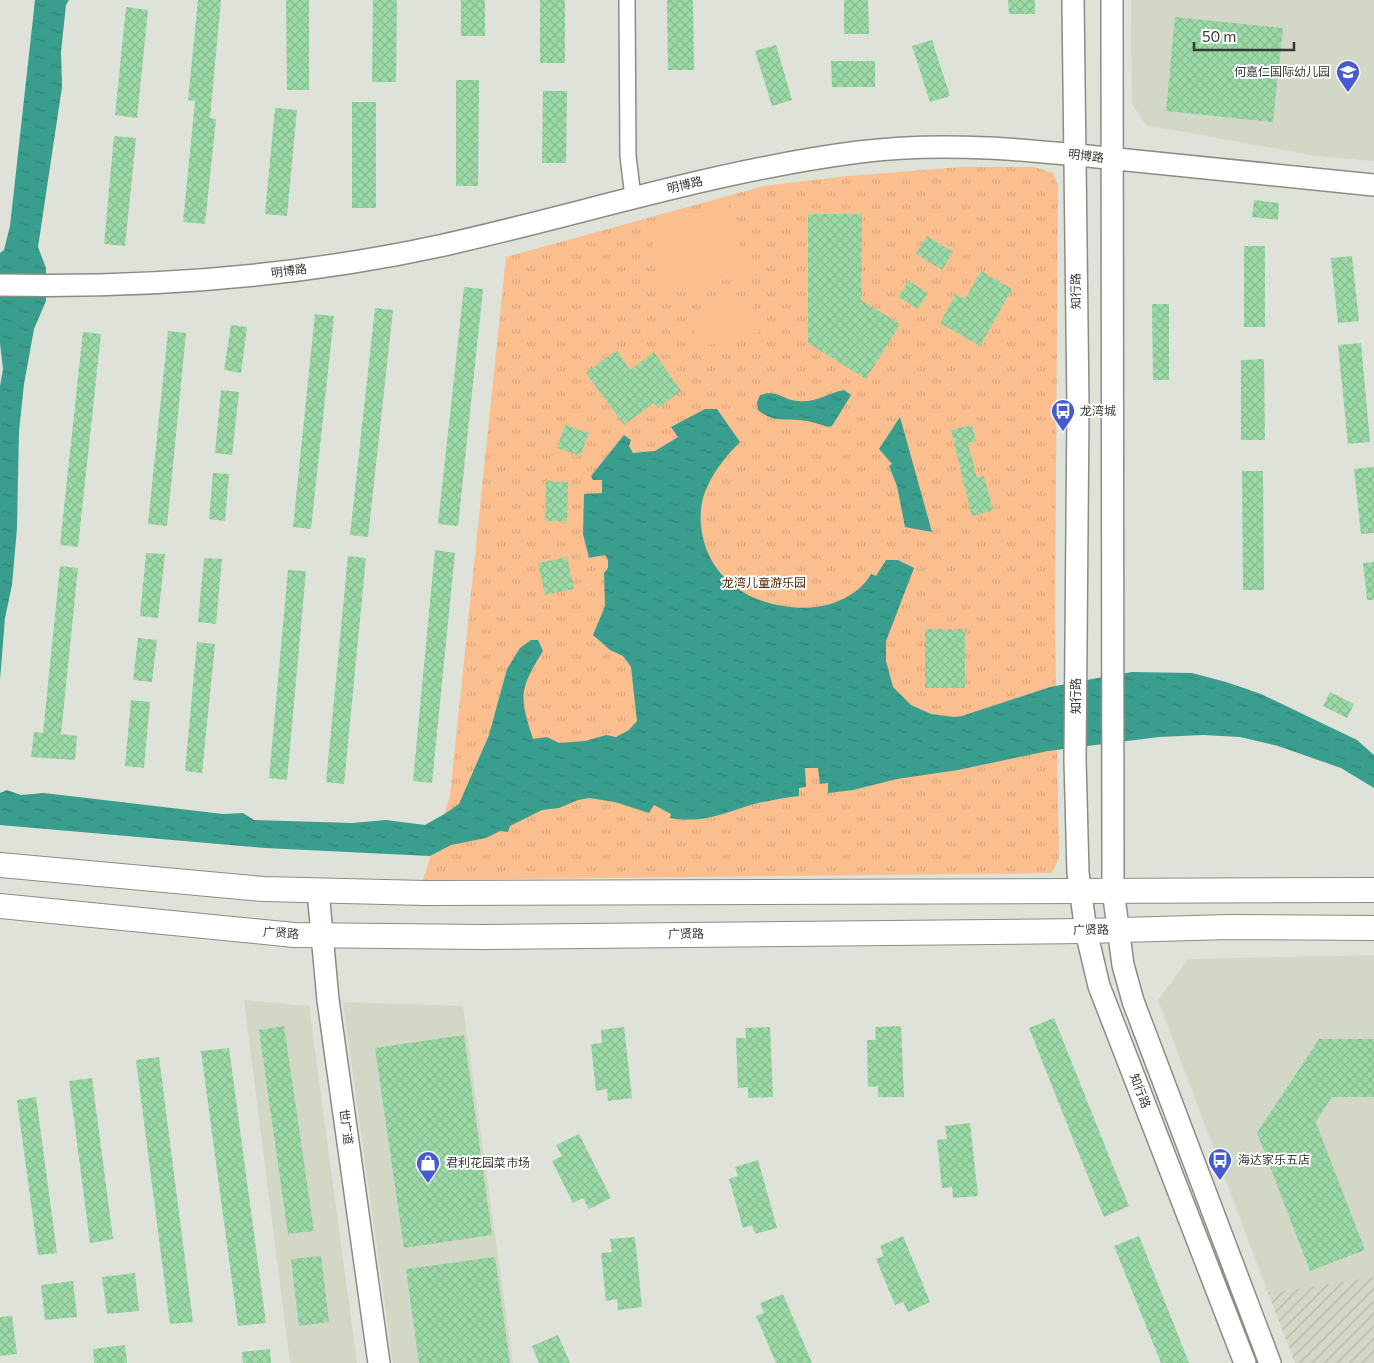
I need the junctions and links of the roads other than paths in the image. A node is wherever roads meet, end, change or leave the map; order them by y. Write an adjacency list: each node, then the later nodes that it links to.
1 (627, 0): 7 (street)
2 (1073, 0): 4 (main road, 知行路)
3 (1112, 0): 5 (main road, 知行路)
4 (1074, 153): 5 (main road, 明博路); 7 (main road, 明博路); 13 (main road, 知行路)
5 (1112, 159): 6 (main road, 明博路); 10 (main road, 知行路)
6 (1374, 185)
7 (633, 197): 8 (main road, 明博路)
8 (0, 285)
9 (0, 865): 12 (main road)
10 (1113, 890): 11 (main road); 13 (main road); 16 (main road, 知行路)
11 (1374, 890)
12 (318, 891): 13 (main road); 18 (main road, 世广道)
13 (1080, 891): 17 (main road, 知行路)
14 (0, 906): 18 (main road, 广贤路)
15 (1374, 928): 16 (main road, 广贤路)
16 (1117, 930): 17 (main road, 广贤路); 21 (main road, 知行路)
17 (1086, 931): 18 (main road, 广贤路); 20 (main road, 知行路)
18 (322, 935): 19 (main road, 世广道)
19 (379, 1363)
20 (1245, 1363)
21 (1270, 1363)

